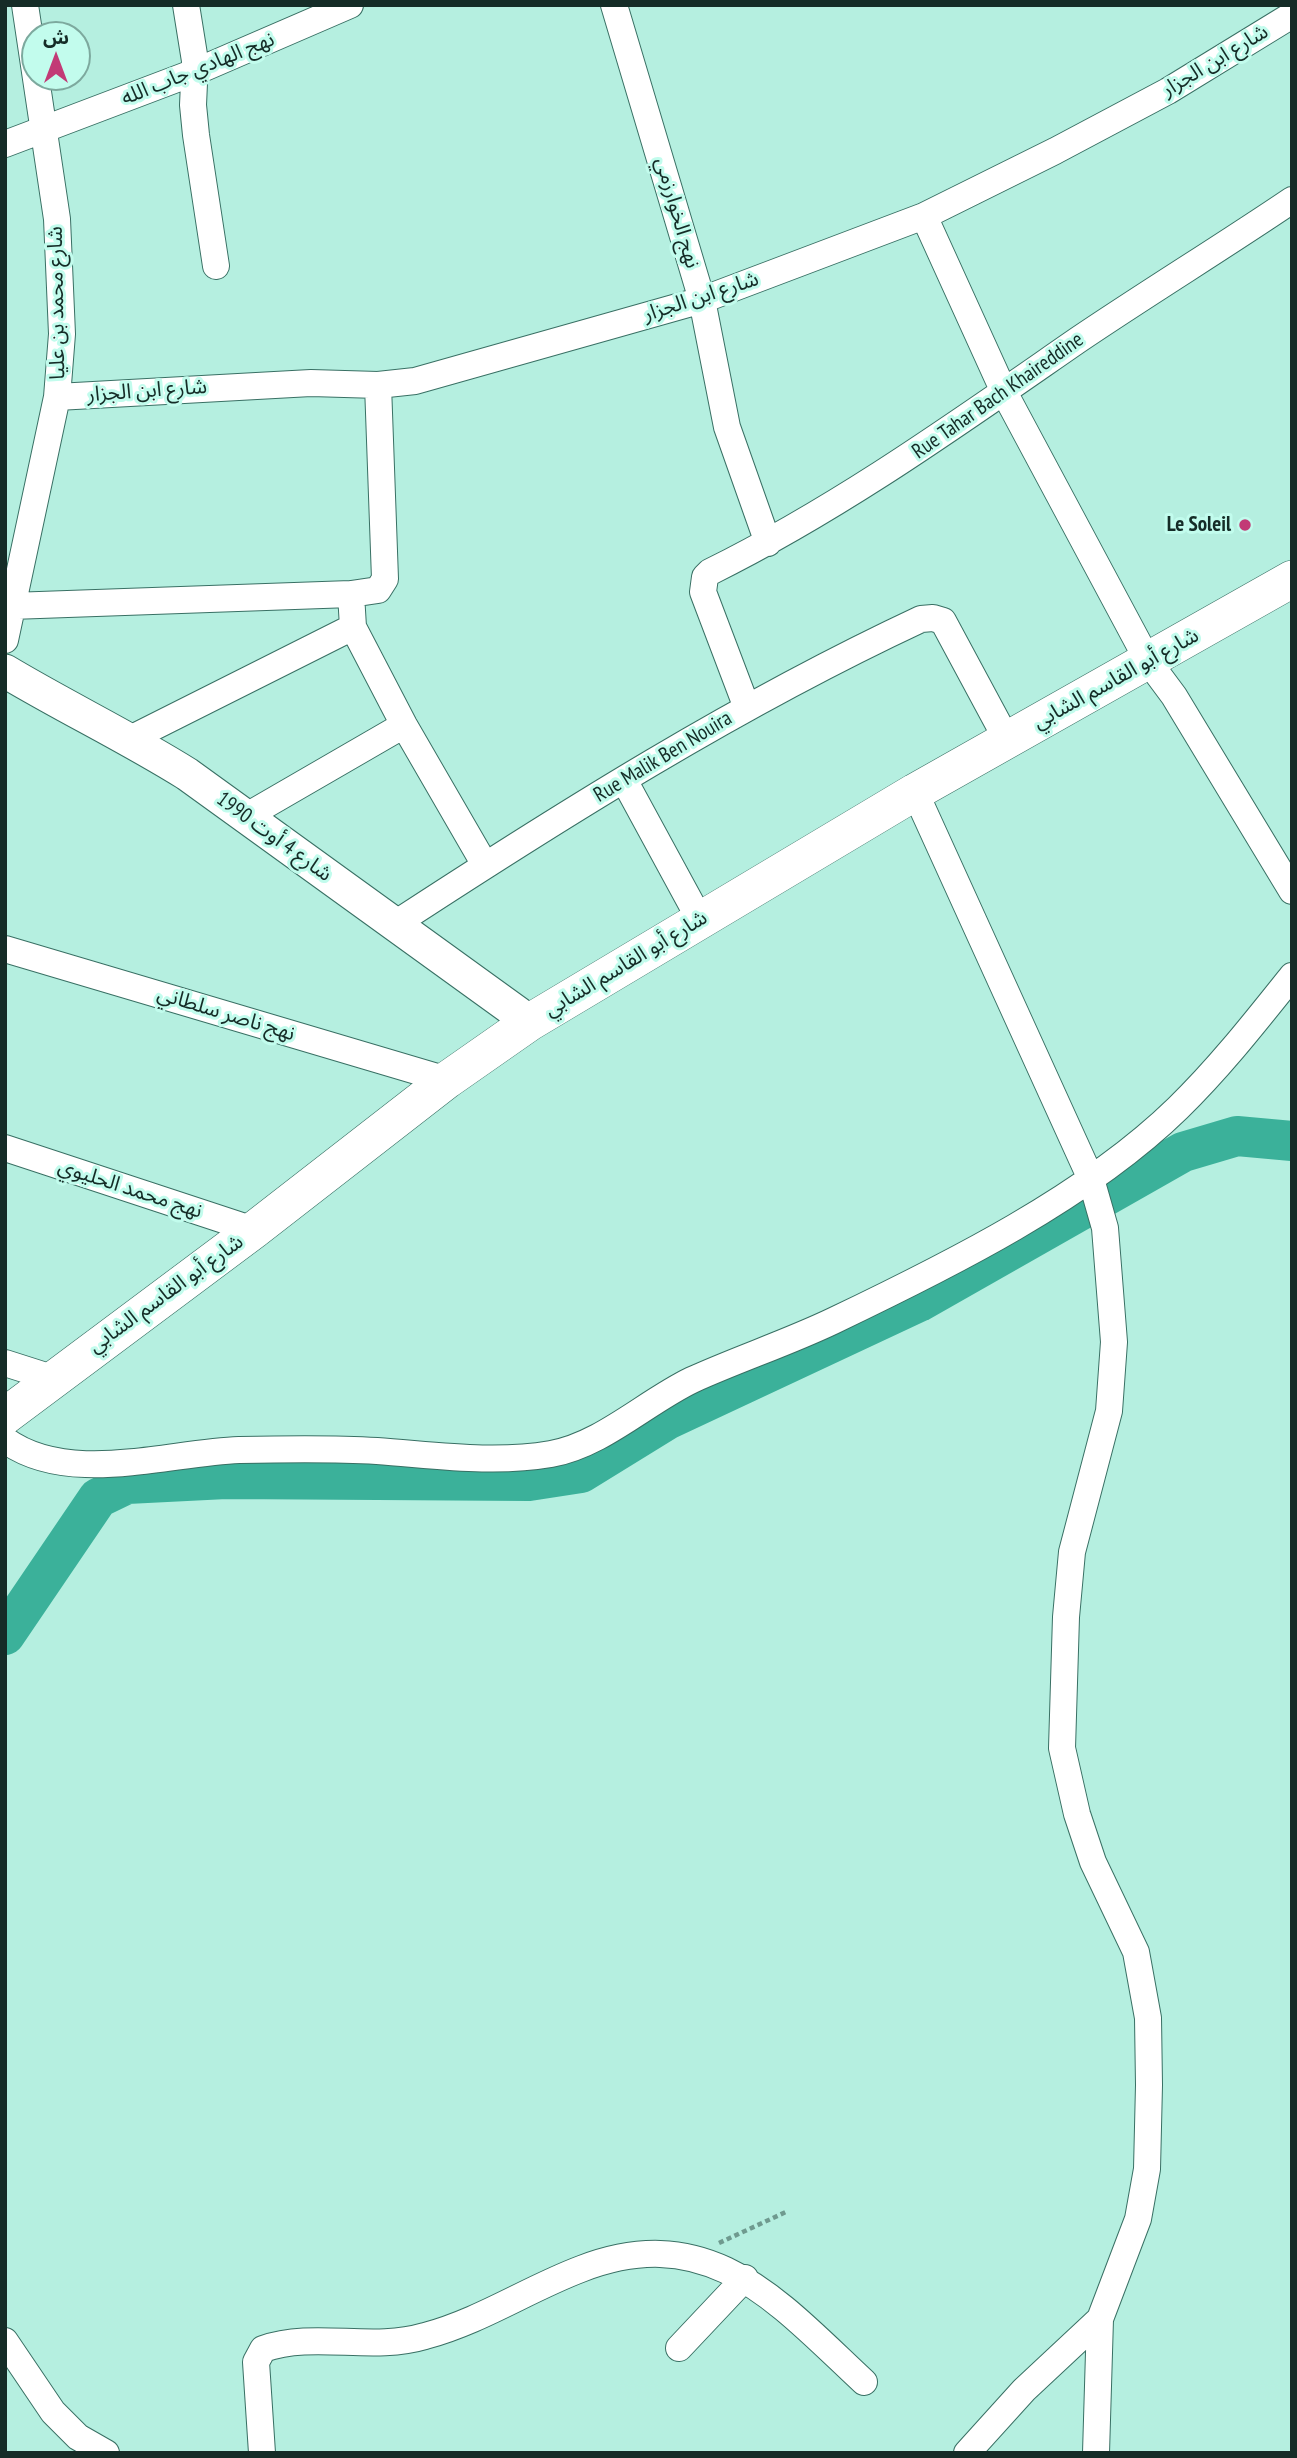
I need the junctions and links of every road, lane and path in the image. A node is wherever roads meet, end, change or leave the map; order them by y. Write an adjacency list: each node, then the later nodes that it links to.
1 (25, 5): 7 (street, شارع محمد بن عليا)
2 (186, 5): 6 (street)
3 (350, 5): 6 (street, نهج الهادي جاب الله)
4 (614, 5): 12 (street, نهج الخوارزمي)
5 (1292, 15): 10 (street, شارع ابن الجزار)
6 (195, 72): 7 (street, نهج الهادي جاب الله); 11 (street)
7 (44, 129): 8 (street, نهج الهادي جاب الله); 15 (street, شارع محمد بن عليا)
8 (5, 144)
9 (1292, 200): 14 (street, Rue Tahar Bach Khaireddine)
10 (924, 216): 12 (street, شارع ابن الجزار); 14 (street)
11 (216, 266)
12 (702, 300): 13 (street, شارع ابن الجزار); 16 (street, نهج الخوارزمي)
13 (378, 385): 15 (street, شارع ابن الجزار); 18 (street)
14 (1004, 392): 16 (street, Rue Tahar Bach Khaireddine); 22 (street)
15 (57, 397): 19 (street, شارع محمد بن عليا)
16 (768, 543): 24 (street, Rue Tahar Bach Khaireddine)
17 (1292, 579): 22 (main road, شارع أبو القاسم الشابي)
18 (351, 594): 19 (street); 20 (street)
19 (11, 606): 21 (street, شارع محمد بن عليا)
20 (353, 626): 25 (street); 26 (street)
21 (5, 640)
22 (1148, 661): 27 (main road, شارع أبو القاسم الشابي); 32 (street)
23 (5, 671): 26 (street, شارع 4 أوت 1990)
24 (747, 708): 27 (street, Rue Malik Ben Nouira); 28 (street, Rue Malik Ben Nouira)
25 (404, 725): 30 (street); 31 (street)
26 (130, 738): 30 (street, شارع 4 أوت 1990)
27 (1007, 740): 29 (main road, شارع أبو القاسم الشابي)
28 (624, 780): 31 (street, Rue Malik Ben Nouira); 33 (street)
29 (915, 792): 33 (main road, شارع أبو القاسم الشابي); 40 (street)
30 (245, 817): 34 (street, شارع 4 أوت 1990)
31 (485, 865): 34 (street, Rue Malik Ben Nouira)
32 (1292, 891)
33 (699, 918): 37 (main road, شارع أبو القاسم الشابي)
34 (395, 924): 37 (street, شارع 4 أوت 1990)
35 (5, 949): 38 (street, نهج ناصر سلطاني)
36 (1292, 976): 40 (street)
37 (530, 1022): 38 (main road, شارع أبو القاسم الشابي)
38 (447, 1080): 41 (main road, شارع أبو القاسم الشابي)
39 (5, 1148): 41 (street, نهج محمد الحليوي)
40 (1093, 1187): 45 (street); 49 (street)
41 (254, 1230): 43 (main road, شارع أبو القاسم الشابي)
42 (5, 1363): 43 (street)
43 (52, 1378): 44 (main road, شارع أبو القاسم الشابي)
44 (5, 1416)
45 (5, 1440)
46 (788, 2211): 47 (path)
47 (700, 2260): 48 (street); 55 (street)
48 (746, 2278): 51 (street); 52 (street)
49 (1100, 2319): 56 (street); 57 (street)
50 (5, 2342): 53 (street)
51 (679, 2348)
52 (864, 2382)
53 (70, 2445): 54 (street)
54 (106, 2453)
55 (262, 2453)
56 (967, 2453)
57 (1096, 2453)

